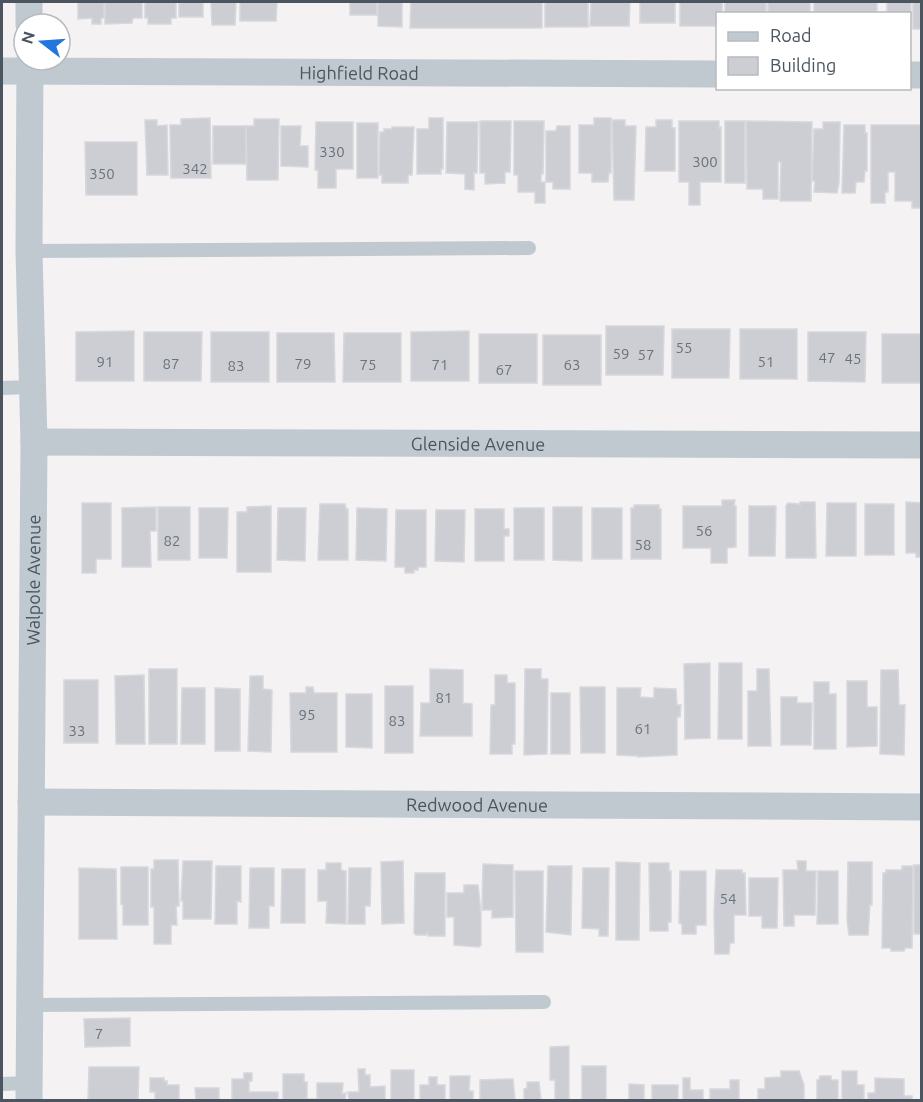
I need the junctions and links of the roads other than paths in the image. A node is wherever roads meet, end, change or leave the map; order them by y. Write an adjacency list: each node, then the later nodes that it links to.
1 (72, 66): 3 (street, Highfield Road)
2 (30, 72): 5 (street, Walpole Avenue)
3 (716, 74)
4 (529, 248): 5 (lane)
5 (29, 251): 6 (street, Walpole Avenue)
6 (31, 387): 7 (lane); 8 (street, Walpole Avenue)
7 (2, 388)
8 (34, 442): 9 (street, Glenside Avenue); 10 (street, Walpole Avenue)
9 (921, 445)
10 (31, 802): 11 (street, Redwood Avenue); 13 (street, Walpole Avenue)
11 (921, 807)
12 (544, 1002): 13 (lane)
13 (29, 1005): 15 (street, Walpole Avenue)
14 (2, 1084): 15 (lane)
15 (29, 1092)

